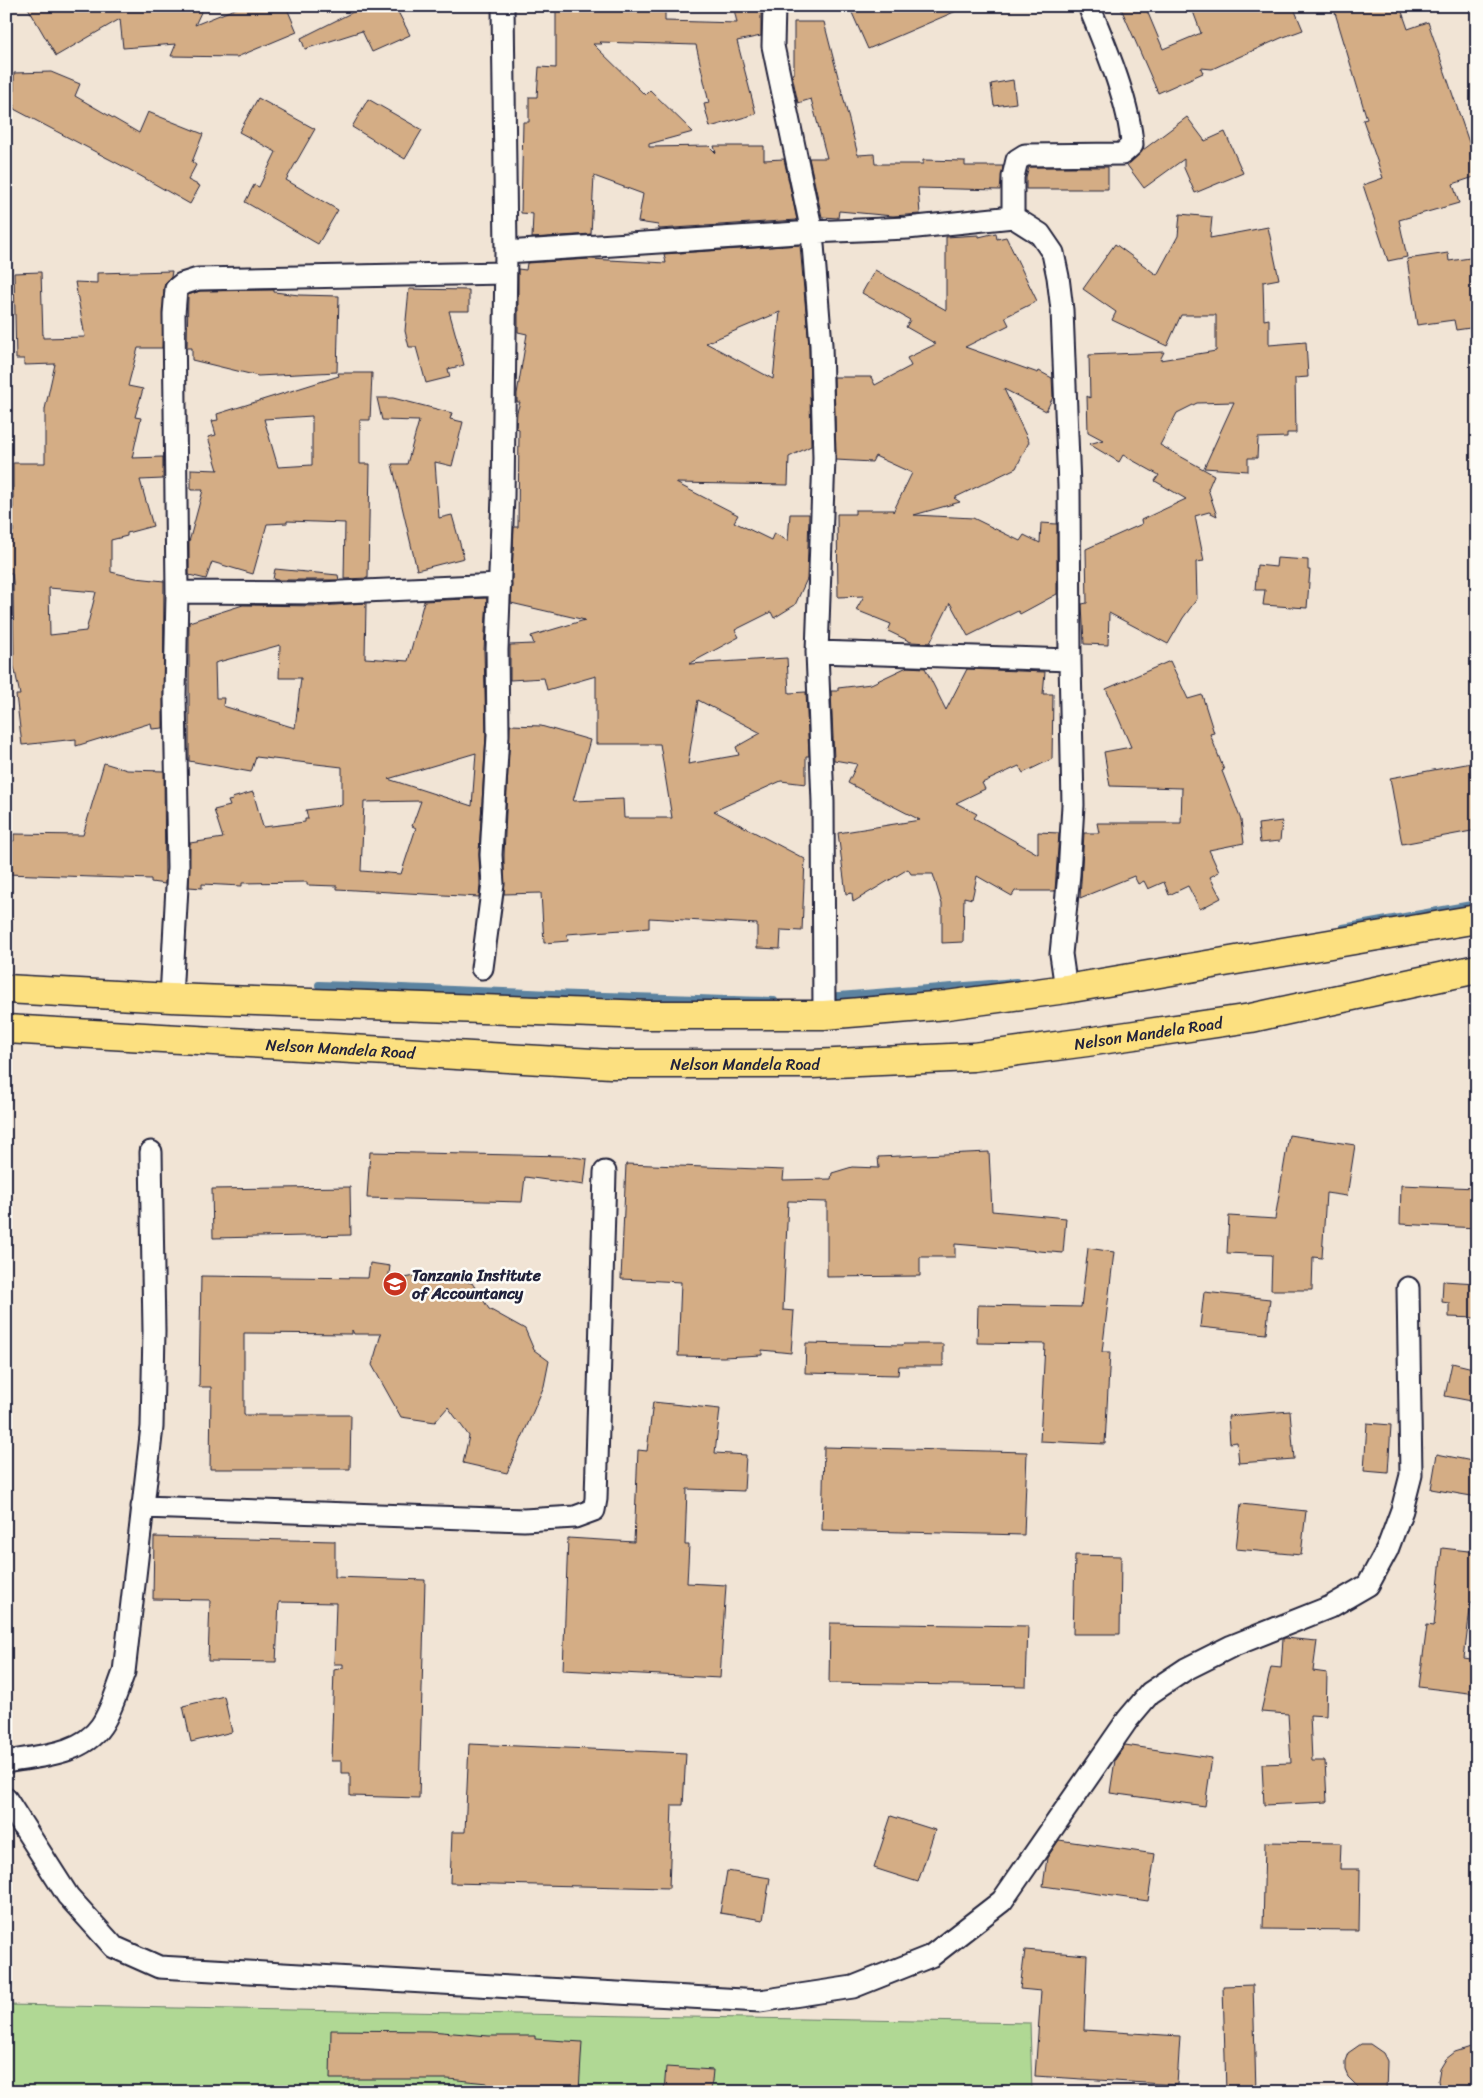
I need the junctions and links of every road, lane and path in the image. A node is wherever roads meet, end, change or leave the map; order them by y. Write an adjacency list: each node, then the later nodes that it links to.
1 (503, 6): 6 (street)
2 (774, 6): 5 (street)
3 (1089, 6): 4 (street)
4 (1013, 217): 5 (street); 10 (street)
5 (812, 232): 6 (street); 9 (street)
6 (505, 262): 7 (street); 8 (street)
7 (500, 585): 8 (street); 12 (street)
8 (178, 592): 16 (street)
9 (818, 652): 10 (street); 17 (street)
10 (1070, 660): 15 (street)
11 (1477, 919): 15 (main road)
12 (482, 968)
13 (1477, 969): 18 (main road, Nelson Mandela Road)
14 (6, 989): 16 (main road)
15 (1066, 989): 17 (main road)
16 (171, 998): 17 (main road)
17 (824, 1015)
18 (6, 1029)
19 (151, 1152): 22 (street)
20 (605, 1172): 22 (street)
21 (1408, 1288): 24 (street)
22 (142, 1507): 23 (street)
23 (6, 1762)
24 (6, 1799)

